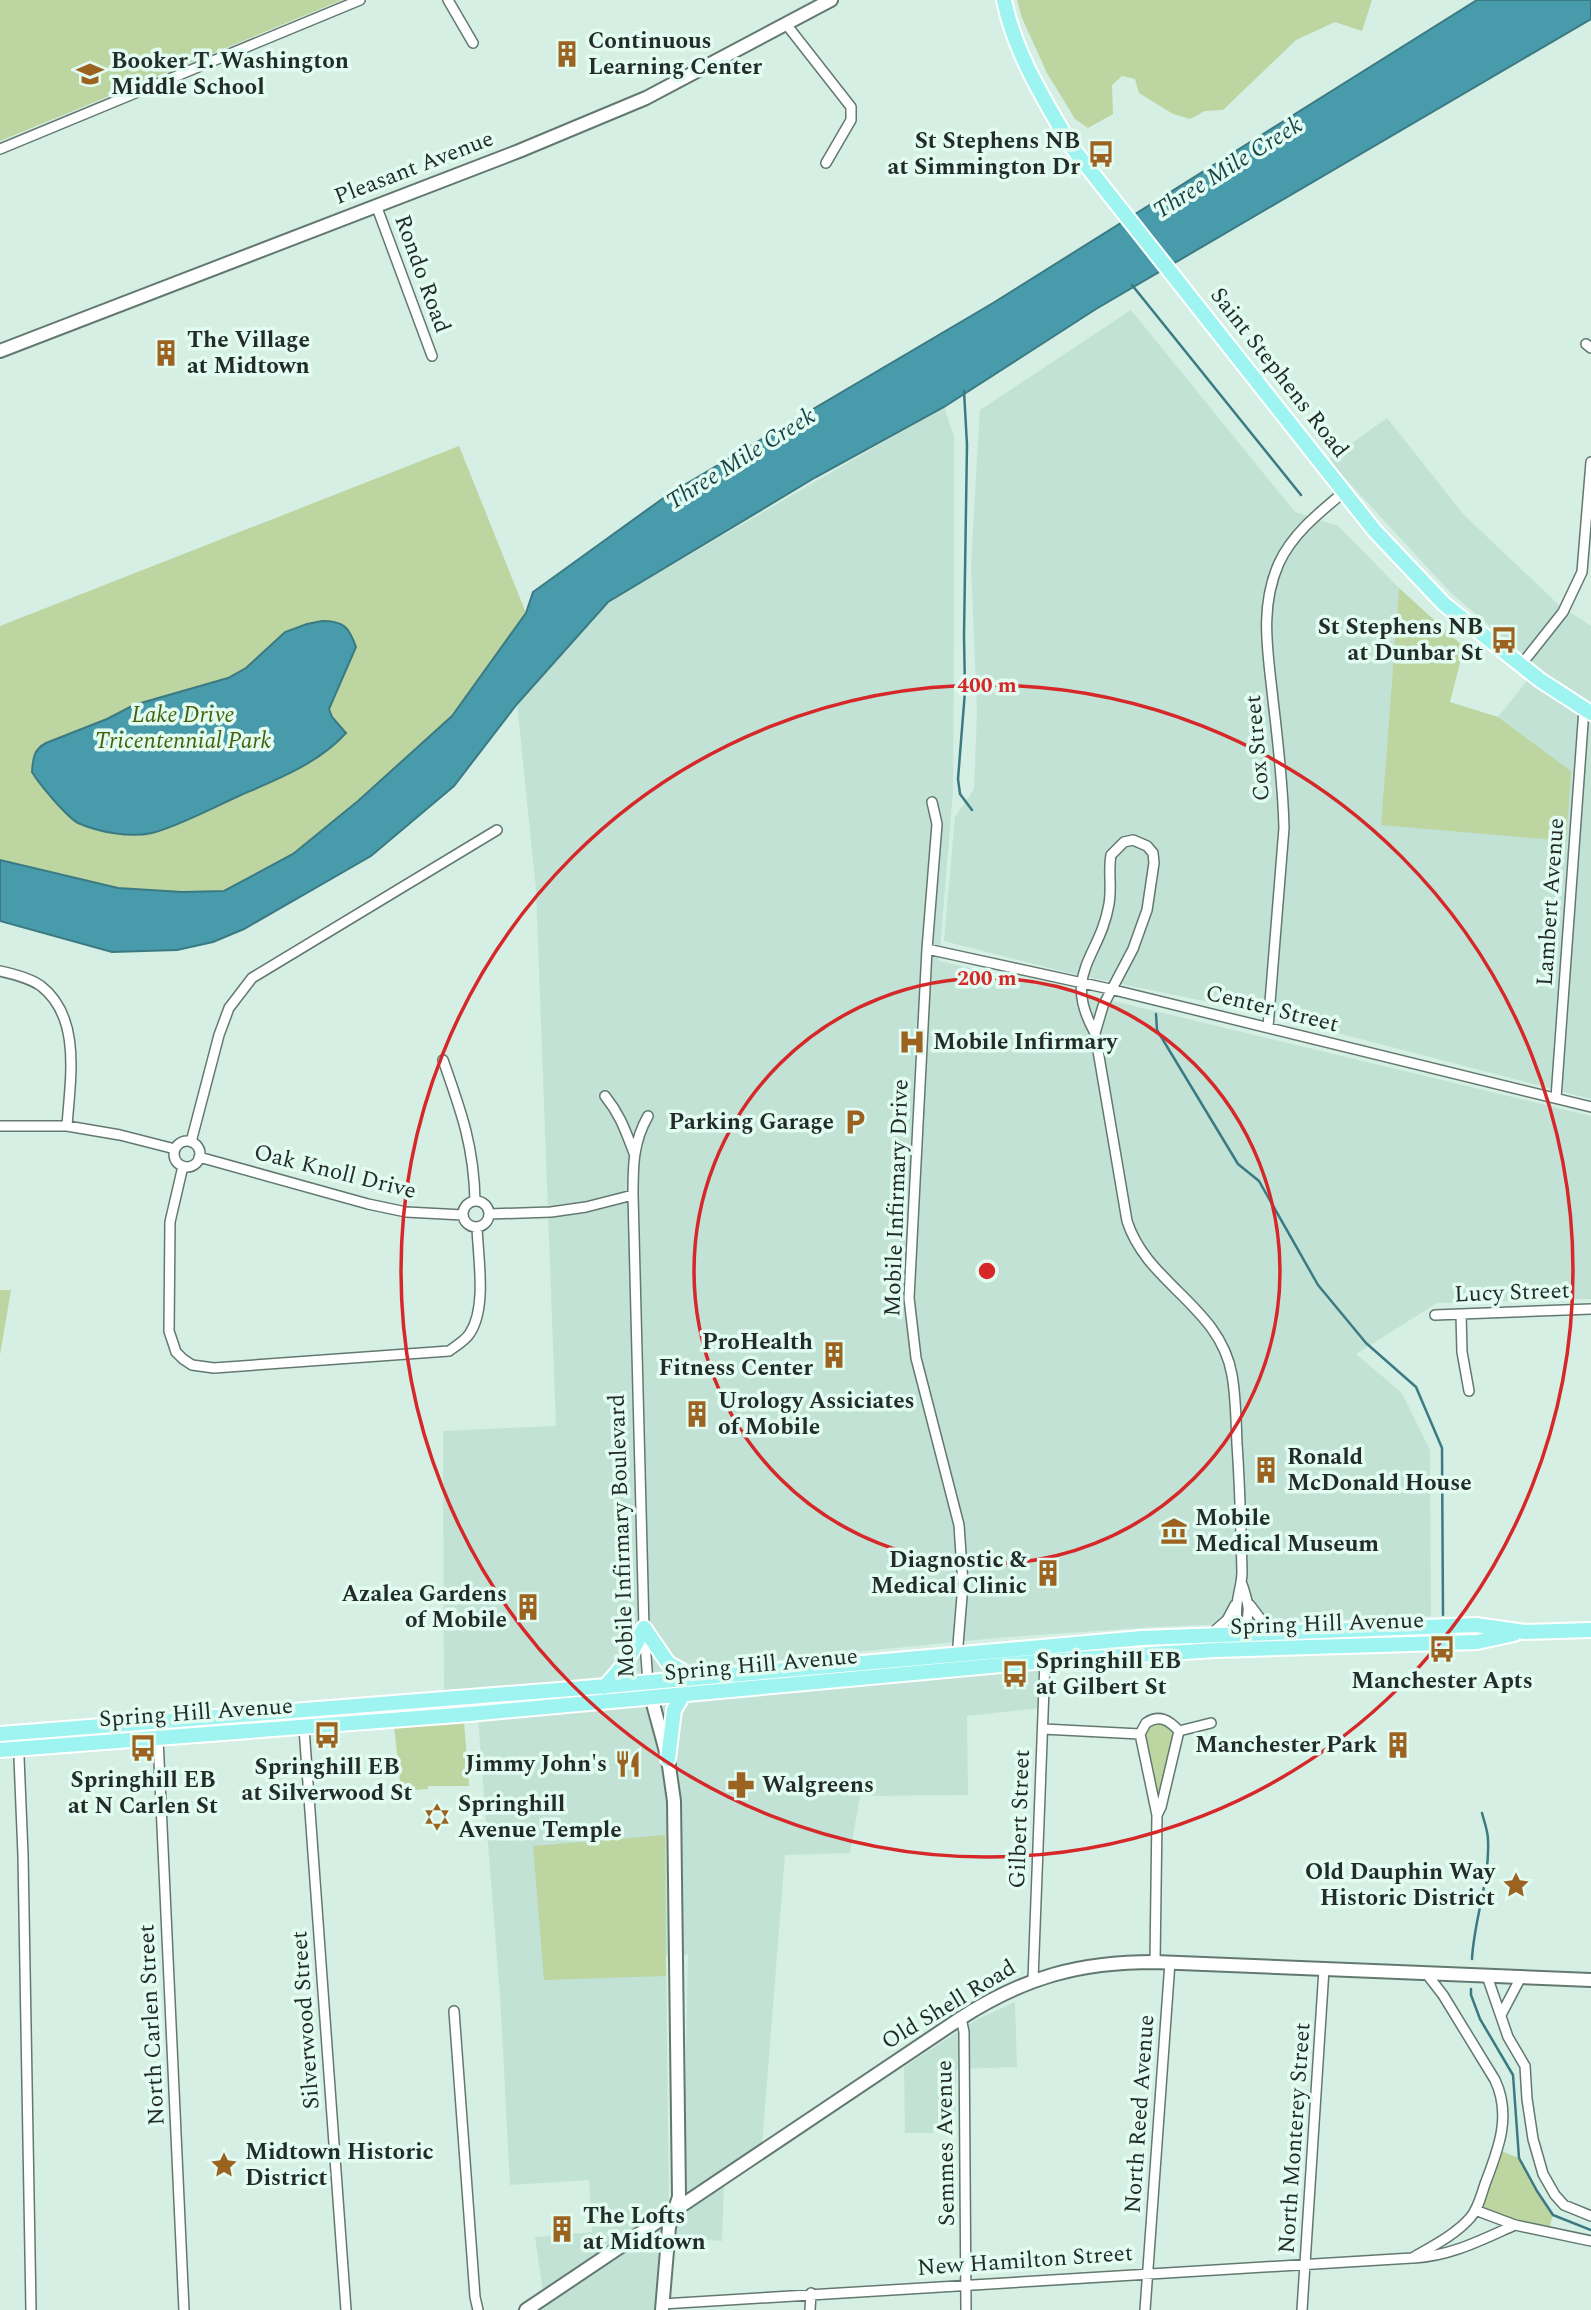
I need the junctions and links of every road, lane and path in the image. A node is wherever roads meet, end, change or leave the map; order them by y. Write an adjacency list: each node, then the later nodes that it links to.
1 (360, 0): 7 (street)
2 (448, 0): 6 (street)
3 (1004, 0): 13 (main road, Saint Stephens Road)
4 (825, 1): 5 (street, Pleasant Avenue)
5 (786, 24): 8 (street); 9 (street, Pleasant Avenue)
6 (473, 43)
7 (0, 149)
8 (826, 163)
9 (376, 205): 10 (street, Pleasant Avenue); 11 (street, Rondo Road)
10 (0, 351)
11 (432, 356)
12 (1591, 462): 14 (street)
13 (1344, 492): 14 (main road, Saint Stephens Road); 22 (street, Cox Street)
14 (1521, 665): 15 (main road, Saint Stephens Road)
15 (1588, 711): 26 (street, Lambert Avenue)
16 (932, 802): 18 (street, Mobile Infirmary Drive)
17 (497, 830): 31 (street)
18 (928, 949): 20 (street, Center Street); 55 (street, Mobile Infirmary Drive)
19 (0, 971): 30 (street)
20 (1080, 982): 21 (street, Center Street); 21 (street); 23 (street)
21 (1110, 989): 22 (street, Center Street); 23 (street)
22 (1268, 1027): 26 (street, Center Street)
23 (1095, 1033): 45 (street)
24 (443, 1060): 37 (street)
25 (606, 1096): 33 (street, Mobile Infirmary Boulevard)
26 (1556, 1098): 27 (street, Center Street)
27 (1591, 1107)
28 (648, 1116): 33 (street, Mobile Infirmary Boulevard)
29 (0, 1126): 30 (street)
30 (67, 1126): 32 (street)
31 (191, 1142): 32 (street); 34 (street)
32 (175, 1149): 35 (street)
33 (634, 1153): 36 (street, Mobile Infirmary Boulevard)
34 (199, 1157): 35 (street); 38 (street, Oak Knoll Drive)
35 (183, 1166): 40 (street)
36 (633, 1195): 39 (street); 48 (street, Mobile Infirmary Boulevard)
37 (475, 1201): 38 (street); 39 (street)
38 (463, 1214): 40 (street)
39 (489, 1214): 40 (street)
40 (477, 1227)
41 (1591, 1309): 42 (street, Lucy Street)
42 (1461, 1314): 43 (street, Lucy Street); 44 (street)
43 (1434, 1315)
44 (1469, 1391)
45 (1242, 1584): 46 (street); 47 (street)
46 (1249, 1603): 50 (street); 52 (street)
47 (1236, 1604): 52 (street); 53 (street)
48 (644, 1628): 58 (main road); 59 (street, Mobile Infirmary Boulevard); 60 (main road)
49 (1591, 1630): 51 (main road, Spring Hill Avenue)
50 (1276, 1631): 51 (main road, Spring Hill Avenue); 52 (main road, Spring Hill Avenue)
51 (1525, 1632): 54 (main road, Spring Hill Avenue)
52 (1244, 1633): 53 (main road, Spring Hill Avenue); 54 (street)
53 (1210, 1634): 55 (main road, Spring Hill Avenue)
54 (1244, 1649): 56 (main road, Spring Hill Avenue)
55 (957, 1653): 57 (street, Mobile Infirmary Drive); 58 (main road, Spring Hill Avenue)
56 (1045, 1661): 57 (main road, Spring Hill Avenue); 65 (street, Gilbert Street)
57 (958, 1669): 61 (main road, Spring Hill Avenue)
58 (695, 1678): 59 (main road, Spring Hill Avenue)
59 (648, 1683): 60 (main road, Spring Hill Avenue); 62 (street, Mobile Infirmary Boulevard)
60 (604, 1687): 70 (main road, Spring Hill Avenue)
61 (683, 1695): 62 (main road, Spring Hill Avenue); 72 (main road)
62 (651, 1699): 64 (main road, Spring Hill Avenue); 72 (street, Mobile Infirmary Boulevard)
63 (1211, 1723): 66 (street)
64 (304, 1728): 69 (main road, Spring Hill Avenue); 101 (street, Silverwood Street)
65 (1042, 1729): 68 (street); 81 (street, Gilbert Street)
66 (1179, 1731): 68 (street); 73 (street)
67 (0, 1734): 70 (main road, Spring Hill Avenue)
68 (1140, 1734): 73 (street)
69 (158, 1738): 70 (main road, Spring Hill Avenue); 100 (street, North Carlen Street)
70 (18, 1741): 71 (main road, Spring Hill Avenue); 99 (street)
71 (0, 1749)
72 (668, 1759): 87 (street, Mobile Infirmary Boulevard)
73 (1157, 1815): 74 (street)
74 (1155, 1962): 75 (street, Old Shell Road); 81 (street, Old Shell Road)
75 (1170, 1962): 76 (street, Old Shell Road); 94 (street, North Reed Avenue)
76 (1324, 1969): 77 (street, Old Shell Road); 93 (street, North Monterey Street)
77 (1426, 1973): 78 (street, Old Shell Road); 83 (street)
78 (1450, 1974): 79 (street, Old Shell Road); 83 (street)
79 (1487, 1976): 80 (street, Old Shell Road); 85 (street)
80 (1521, 1977): 82 (street, Old Shell Road); 85 (street)
81 (1032, 1980): 86 (street, Old Shell Road)
82 (1591, 1980)
83 (1443, 1995): 88 (street)
84 (454, 2011): 98 (street)
85 (1501, 2015): 89 (street)
86 (961, 2018): 87 (street, Old Shell Road); 95 (street, Semmes Avenue)
87 (675, 2208): 97 (street, Mobile Infirmary Boulevard); 102 (street, Old Shell Road)
88 (1475, 2210): 90 (street); 92 (street)
89 (1591, 2216)
90 (1515, 2225): 91 (street); 92 (street, New Hamilton Street)
91 (1591, 2241)
92 (1412, 2258): 93 (street, New Hamilton Street)
93 (1306, 2264): 94 (street, New Hamilton Street); 106 (street, North Monterey Street)
94 (1148, 2273): 95 (street, New Hamilton Street); 105 (street, North Reed Avenue)
95 (967, 2284): 96 (street, New Hamilton Street); 104 (street, Semmes Avenue)
96 (811, 2293): 97 (street, New Hamilton Street); 103 (street)
97 (662, 2307)
98 (480, 2309)
99 (31, 2310)
100 (184, 2310)
101 (346, 2310)
102 (526, 2310)
103 (810, 2310)
104 (966, 2310)
105 (1145, 2310)
106 (1302, 2310)

